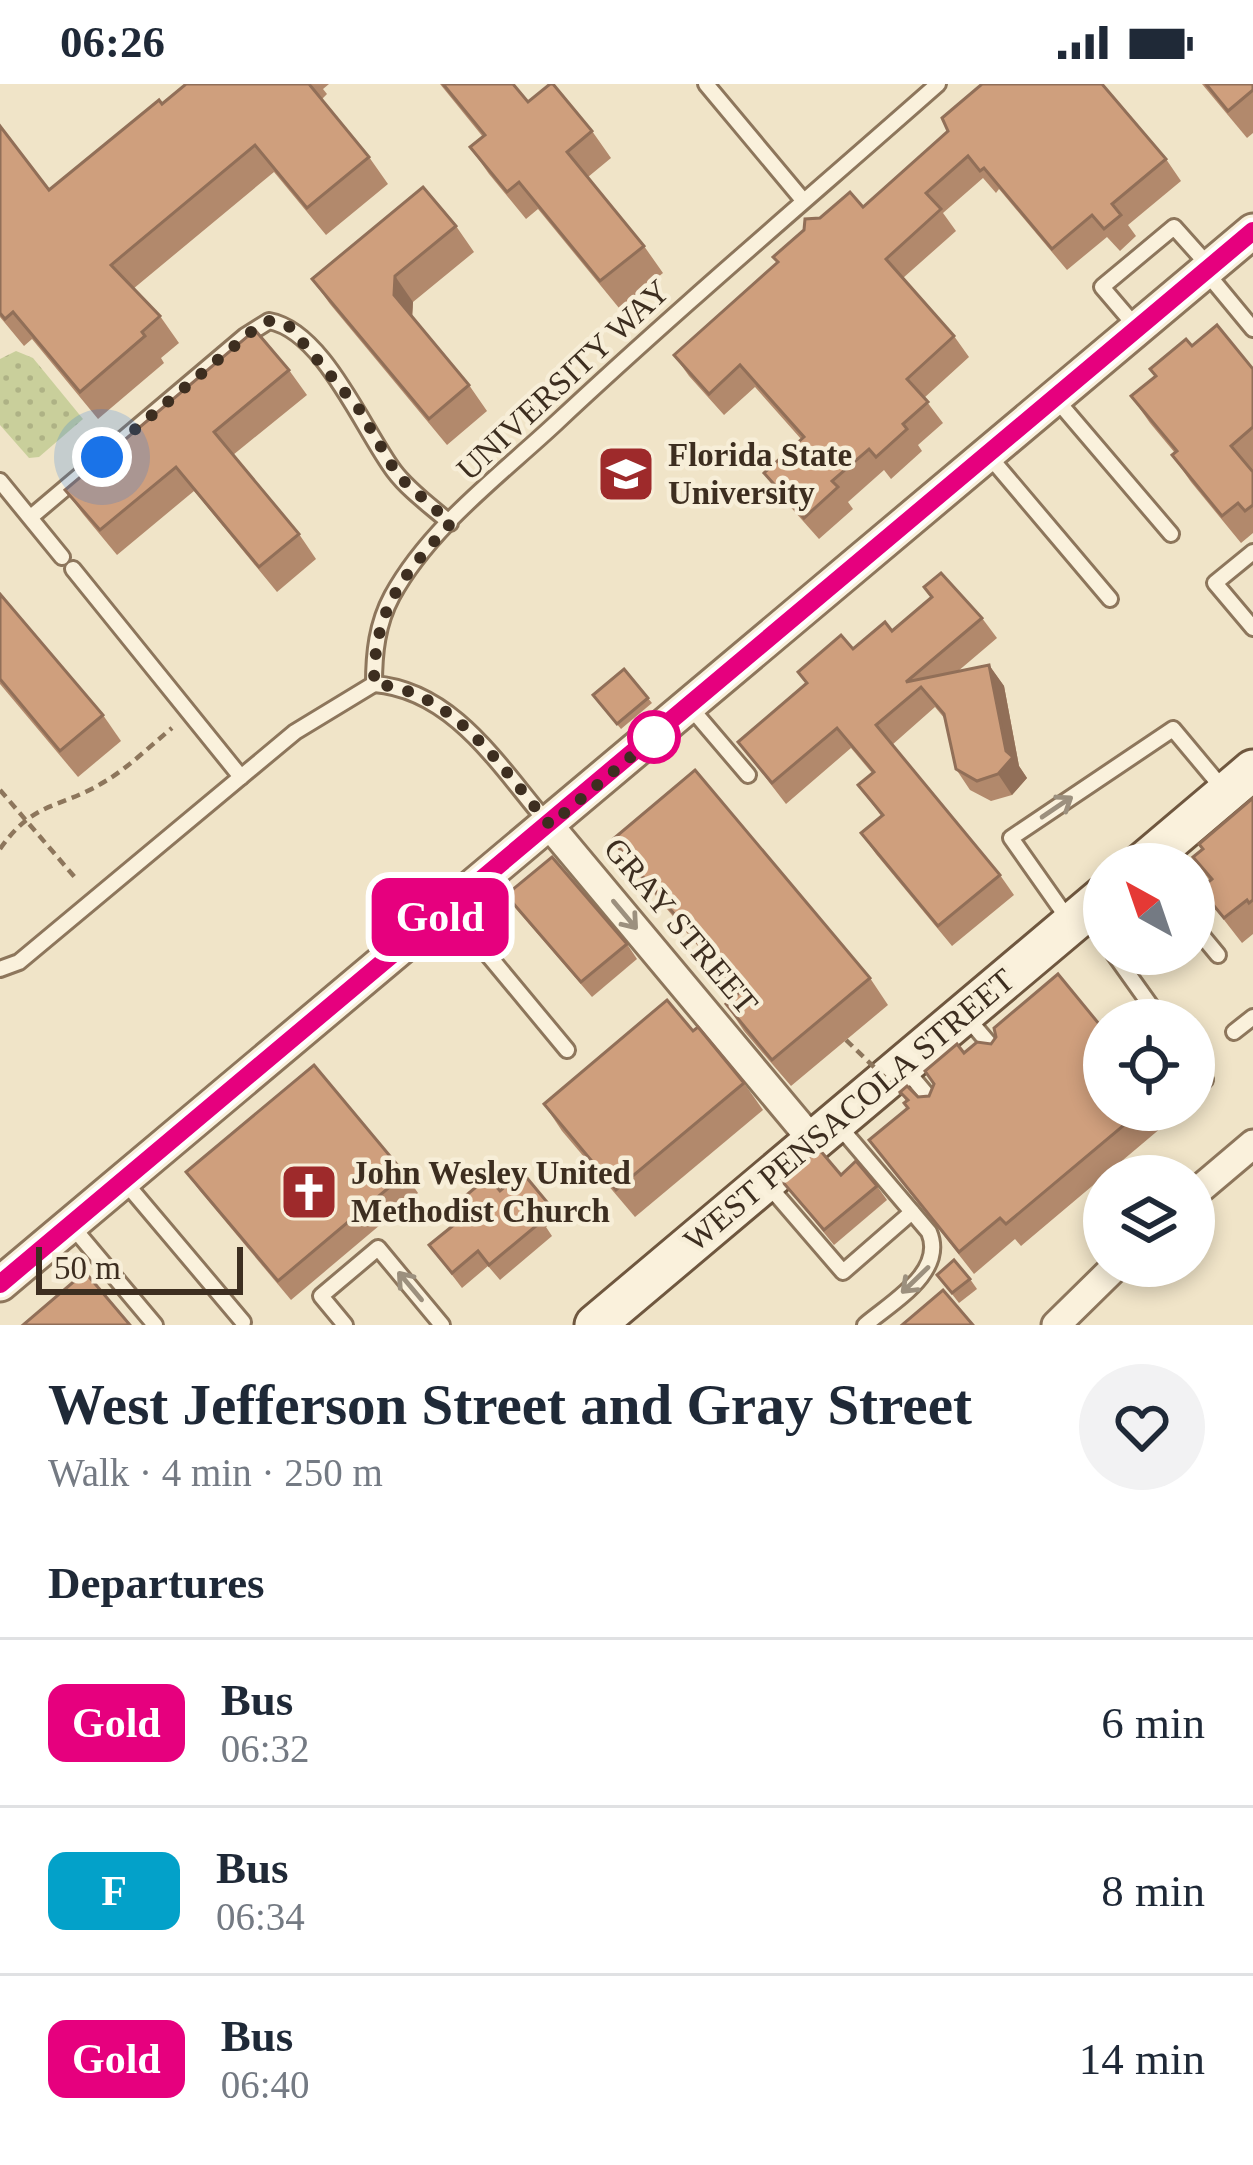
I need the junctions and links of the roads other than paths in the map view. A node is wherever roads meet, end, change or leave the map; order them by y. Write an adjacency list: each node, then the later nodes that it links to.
1 (706, 84): 3 (lane)
2 (938, 84): 3 (lane, UNIVERSITY WAY)
3 (802, 199): 12 (lane, UNIVERSITY WAY)
4 (1248, 244): 5 (street)
5 (1208, 269): 6 (street); 6 (lane); 7 (lane)
6 (1137, 328): 8 (street)
7 (1253, 328)
8 (1055, 398): 9 (street); 13 (lane)
9 (988, 455): 15 (lane); 18 (street)
10 (0, 481): 11 (lane)
11 (31, 518): 12 (lane); 20 (lane)
12 (451, 523): 17 (lane, UNIVERSITY WAY)
13 (1171, 534)
14 (1253, 552): 16 (lane)
15 (1110, 599)
16 (1253, 628)
17 (374, 684): 20 (lane); 22 (lane, GRAY STREET)
18 (690, 706): 19 (lane); 22 (street)
19 (748, 775)
20 (241, 777): 29 (lane)
21 (1240, 781): 23 (main road); 25 (lane, one-way to 21)
22 (550, 825): 24 (street); 37 (street, GRAY STREET, one-way to 37)
23 (1167, 843)
24 (449, 909): 33 (lane); 40 (street)
25 (1083, 910)
26 (1083, 924): 30 (main road, WEST PENSACOLA STREET)
27 (1215, 951): 28 (lane)
28 (1218, 955)
29 (0, 969)
30 (970, 1008): 34 (lane); 35 (main road, WEST PENSACOLA STREET)
31 (1253, 1017): 32 (lane)
32 (1234, 1032)
33 (567, 1050)
34 (1000, 1056)
35 (907, 1084): 36 (lane); 37 (main road, WEST PENSACOLA STREET)
36 (938, 1108)
37 (825, 1131): 41 (main road, WEST PENSACOLA STREET); 42 (lane)
38 (1253, 1144): 39 (street)
39 (1215, 1176)
40 (124, 1181): 43 (street); 46 (lane)
41 (765, 1181): 42 (lane); 50 (main road, WEST PENSACOLA STREET)
42 (913, 1213): 51 (lane, one-way to 51)
43 (71, 1225): 44 (street); 47 (lane)
44 (0, 1284)
45 (1095, 1287): 52 (street)
46 (243, 1322)
47 (154, 1325)
48 (345, 1325): 49 (lane, one-way to 48)
49 (442, 1325)
50 (595, 1325)
51 (865, 1325)
52 (1056, 1325)

